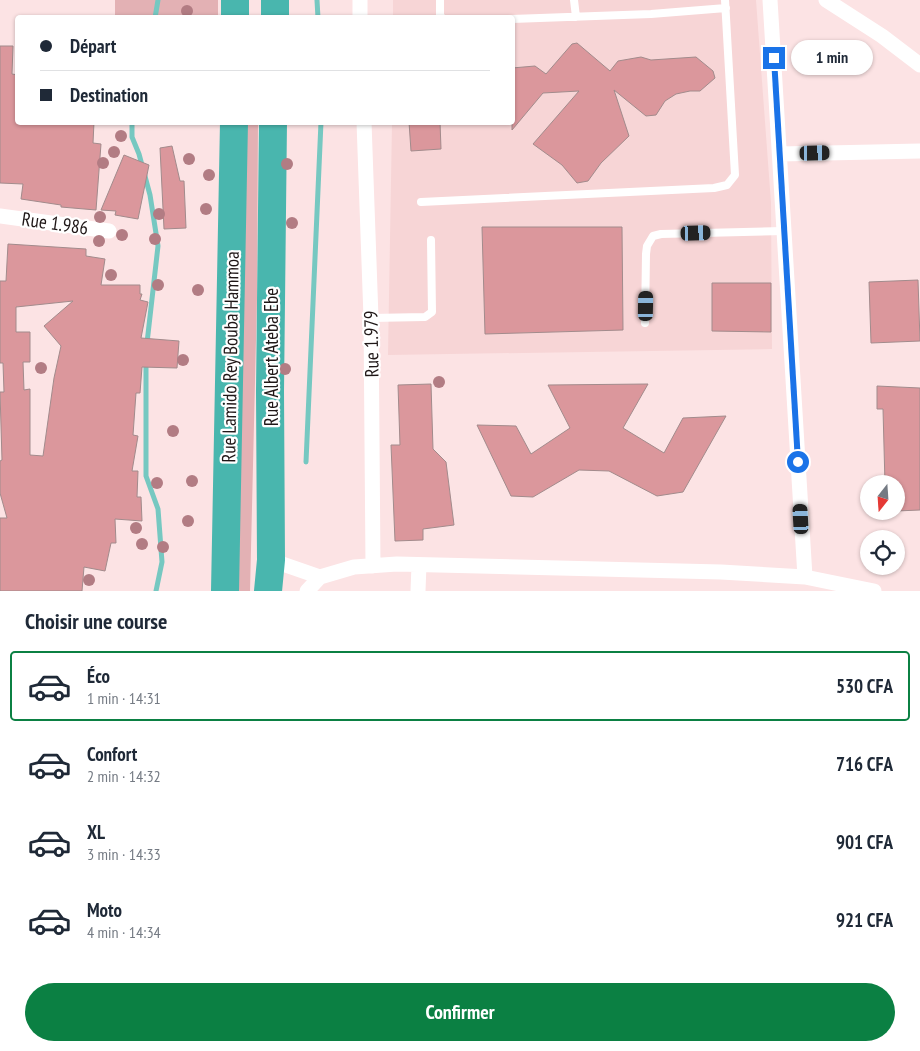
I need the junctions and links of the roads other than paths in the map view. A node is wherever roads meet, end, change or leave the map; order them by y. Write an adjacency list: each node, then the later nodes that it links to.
1 (235, 0): 9 (highway)
2 (275, 0): 10 (highway)
3 (360, 0): 11 (street)
4 (440, 0): 12 (lane)
5 (574, 0): 13 (lane)
6 (770, 0): 20 (street)
7 (826, 0): 15 (street)
8 (725, 4): 13 (lane); 21 (lane)
9 (235, 15)
10 (275, 15)
11 (360, 15)
12 (440, 15)
13 (576, 17): 14 (lane)
14 (515, 19)
15 (920, 65)
16 (234, 125): 33 (highway, Rue Lamido Rey Bouba Hammoa)
17 (273, 125): 28 (highway, Rue Albert Ateba Ebe)
18 (364, 125): 26 (street, Rue 1.979)
19 (920, 151): 20 (street)
20 (780, 154): 24 (street)
21 (421, 202)
22 (0, 216): 23 (street, Rue 1.986)
23 (110, 231)
24 (784, 231): 27 (lane); 32 (street)
25 (431, 240): 26 (lane)
26 (371, 318): 30 (street, Rue 1.979)
27 (645, 322)
28 (271, 560): 31 (street); 34 (highway, Rue Albert Ateba Ebe)
29 (419, 565): 30 (street); 32 (street); 36 (street)
30 (373, 566): 31 (street)
31 (320, 577): 35 (street)
32 (805, 577): 37 (street)
33 (225, 591)
34 (268, 591)
35 (307, 591)
36 (418, 591)
37 (874, 591)

